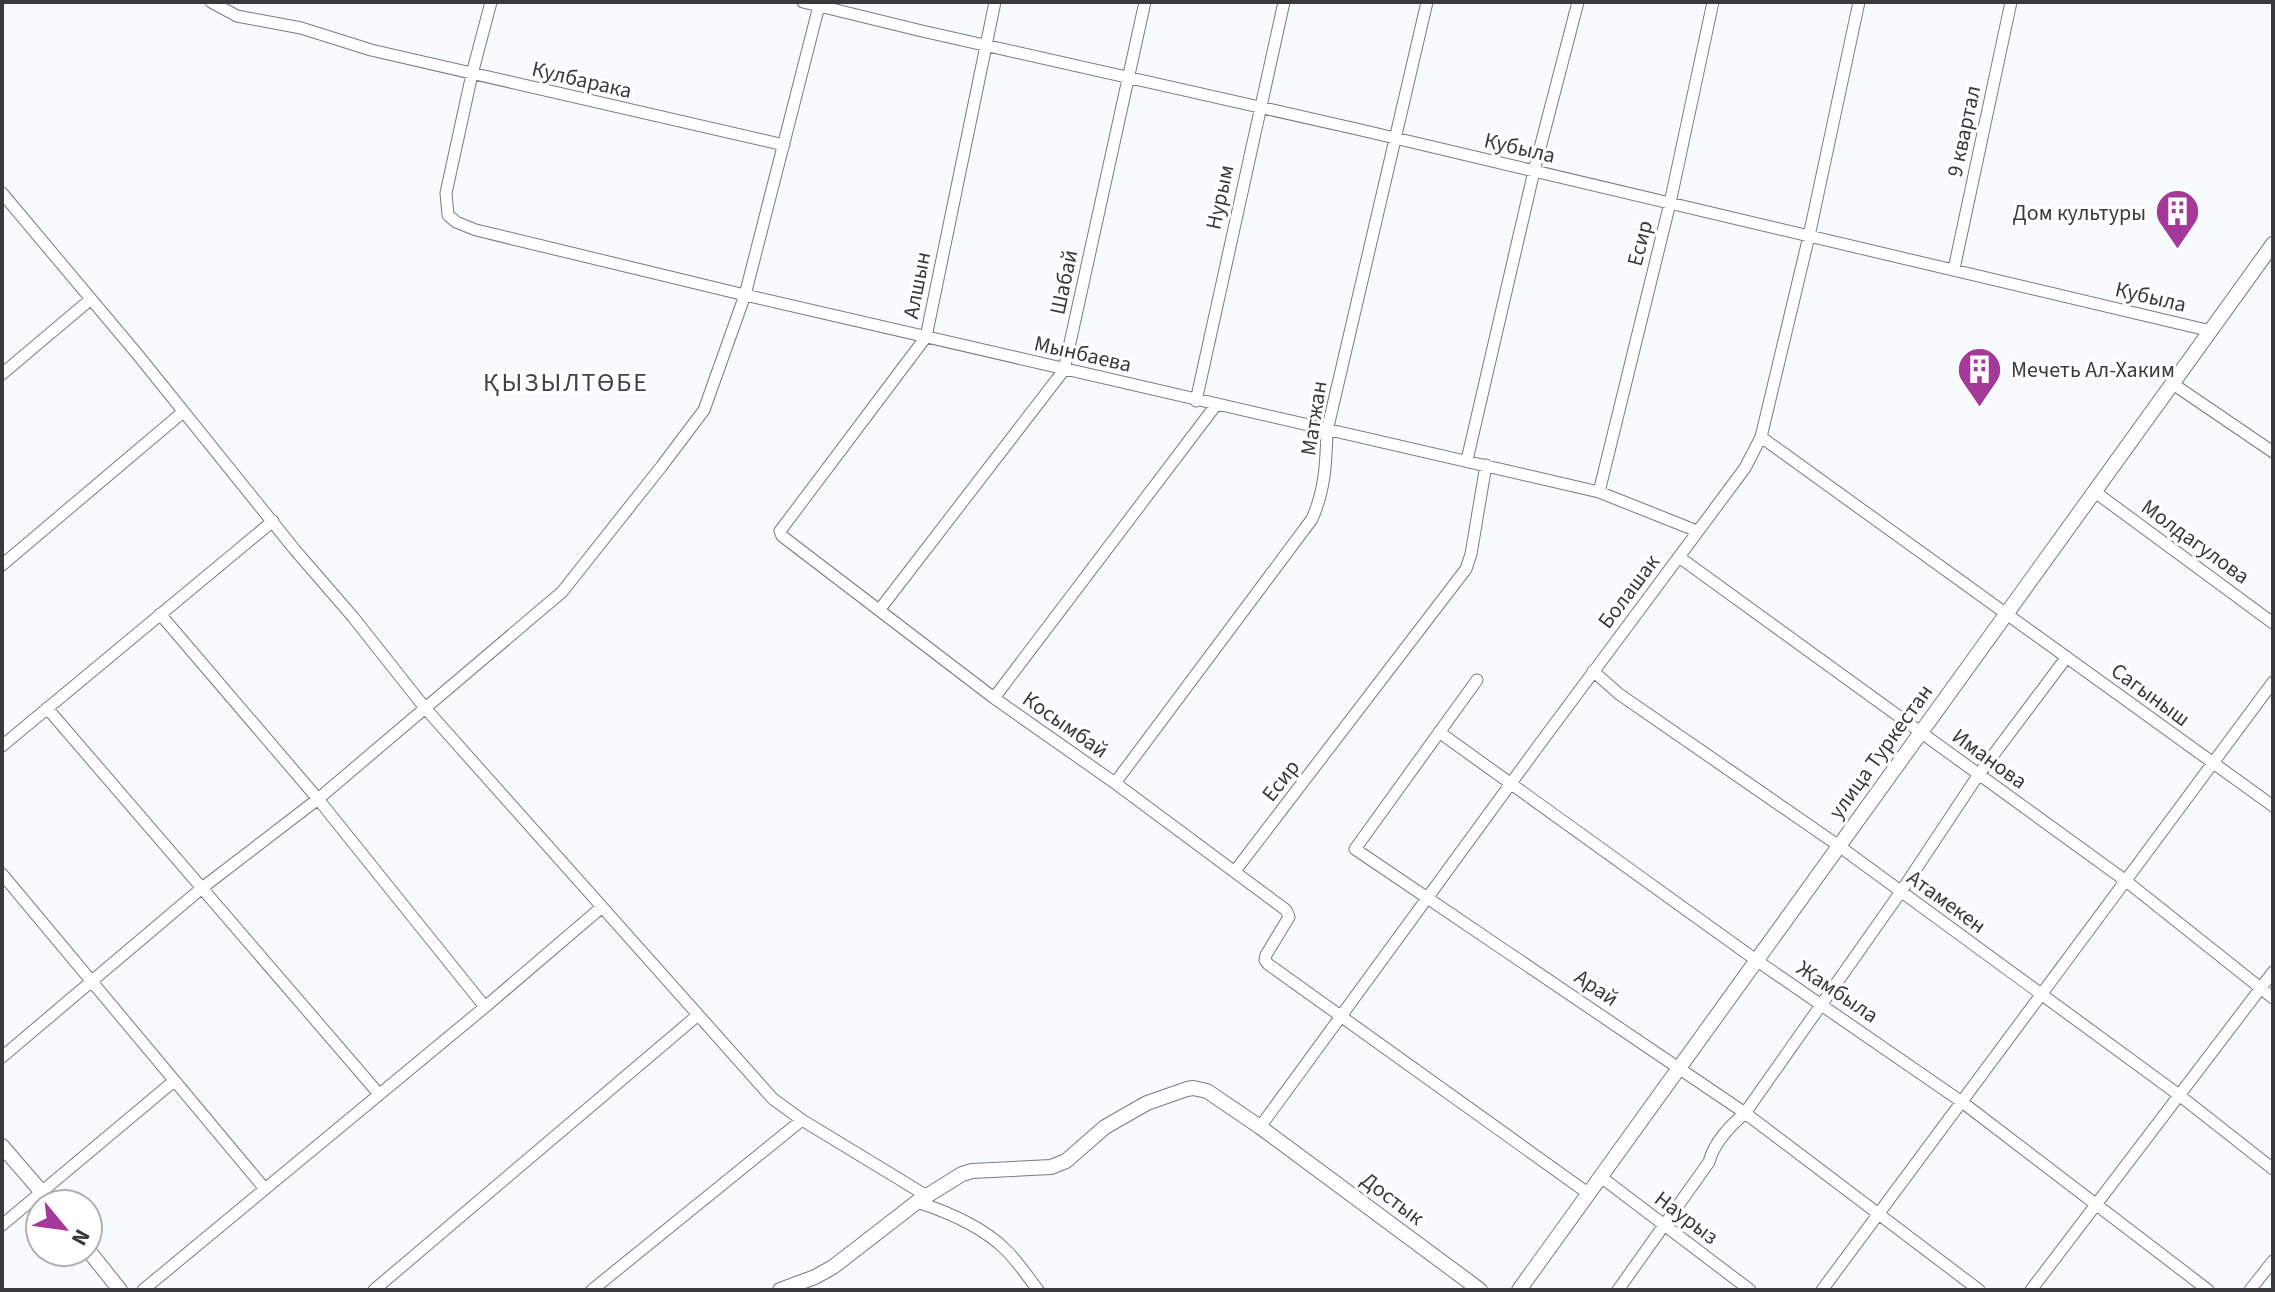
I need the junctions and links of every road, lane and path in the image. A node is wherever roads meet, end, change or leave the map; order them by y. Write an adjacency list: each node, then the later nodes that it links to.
1 (211, 2): 14 (street, Кулбарака)
2 (491, 2): 14 (street)
3 (803, 2): 12 (street, Кубыла)
4 (995, 2): 13 (street, Алшын)
5 (1145, 2): 15 (street, Шабай)
6 (1284, 2): 16 (street, Нурым)
7 (1427, 2): 17 (street, Матжан)
8 (1578, 2): 19 (street)
9 (1713, 2): 21 (street, Есир)
10 (1859, 2): 22 (street, Болашак)
11 (2011, 2): 25 (street, 9 квартал)
12 (819, 4): 13 (street, Кубыла); 18 (street)
13 (984, 45): 15 (street, Кубыла); 29 (street, Алшын)
14 (472, 74): 18 (street, Кулбарака); 26 (street, Мынбаева)
15 (1128, 78): 16 (street, Кубыла); 30 (street, Шабай)
16 (1259, 107): 17 (street, Кубыла); 33 (street, Нурым)
17 (1395, 138): 19 (street, Кубыла); 36 (street, Матжан)
18 (784, 145): 26 (street)
19 (1534, 171): 21 (street, Кубыла); 39 (street)
20 (2, 193): 27 (street)
21 (1670, 203): 22 (street, Кубыла); 41 (street, Есир)
22 (1809, 236): 25 (street, Кубыла); 37 (street, Болашак)
23 (2273, 244): 24 (street, улица Туркестан)
24 (2268, 263): 28 (street, улица Туркестан)
25 (1954, 269): 28 (street, Кубыла)
26 (745, 295): 29 (street, Мынбаева); 58 (street)
27 (91, 299): 31 (street); 35 (street)
28 (2211, 331): 32 (street, улица Туркестан)
29 (926, 337): 30 (street, Мынбаева); 44 (street, Алшын)
30 (1064, 370): 33 (street, Мынбаева); 48 (street, Шабай)
31 (2, 374)
32 (2173, 384): 38 (street); 42 (street, улица Туркестан)
33 (1196, 401): 34 (street, Мынбаева)
34 (1216, 405): 36 (street, Мынбаева); 56 (street)
35 (183, 412): 43 (street); 47 (street)
36 (1327, 431): 39 (street, Мынбаева); 64 (street, Матжан)
37 (1761, 437): 45 (street, Болашак); 50 (street, Сагыныш)
38 (2273, 452)
39 (1467, 460): 40 (street, Мынбаева)
40 (1486, 465): 41 (street, Мынбаева); 69 (street, Есир)
41 (1599, 492): 45 (street, Мынбаева)
42 (2095, 492): 50 (street, улица Туркестан); 51 (street, Молдагулова)
43 (273, 521): 49 (street); 58 (street)
44 (780, 531): 48 (street, Косымбай)
45 (1697, 531): 46 (street, Болашак)
46 (1679, 557): 53 (street, Болашак); 60 (street, Иманова)
47 (2, 565)
48 (880, 609): 56 (street, Косымбай)
49 (160, 614): 57 (street); 66 (street)
50 (2005, 615): 52 (street, Сагыныш); 60 (street, улица Туркестан)
51 (2273, 623)
52 (2066, 658): 62 (street, Сагыныш); 63 (street)
53 (1593, 671): 65 (street, Болашак); 68 (street, Атамекен)
54 (1477, 680): 59 (street, Арай)
55 (2273, 682): 62 (street)
56 (994, 698): 64 (street, Косымбай)
57 (47, 708): 61 (street); 72 (street)
58 (425, 708): 66 (street); 75 (street)
59 (1439, 732): 65 (street, Жамбыла); 74 (street, Арай)
60 (1921, 732): 63 (street, Иманова); 68 (street, улица Туркестан)
61 (2, 746)
62 (2213, 763): 67 (street, Сагыныш); 71 (street)
63 (1979, 774): 71 (street, Иманова); 73 (street)
64 (1115, 783): 69 (street, Косымбай)
65 (1511, 783): 74 (street, Болашак); 76 (street, Жамбыла)
66 (318, 799): 72 (street); 83 (street)
67 (2273, 806)
68 (1839, 846): 73 (street, Атамекен); 76 (street, улица Туркестан)
69 (1235, 871): 85 (street, Косымбай)
70 (2, 874): 78 (street)
71 (2126, 881): 79 (street, Иманова); 80 (street)
72 (202, 888): 78 (street); 89 (street)
73 (1900, 893): 80 (street, Атамекен); 82 (street)
74 (1427, 897): 85 (street, Болашак); 87 (street, Арай)
75 (602, 907): 83 (street); 84 (street)
76 (1756, 960): 82 (street, Жамбыла); 87 (street, улица Туркестан)
77 (2273, 972): 79 (street)
78 (92, 981): 86 (street); 88 (street)
79 (2260, 988): 81 (street, Иманова); 90 (street)
80 (2042, 995): 90 (street, Атамекен); 91 (street)
81 (2273, 998)
82 (1822, 1004): 91 (street, Жамбыла); 92 (street)
83 (485, 1007): 89 (street)
84 (698, 1015): 93 (street); 113 (street)
85 (1341, 1017): 94 (street, Болашак); 101 (street)
86 (2, 1057)
87 (1679, 1067): 92 (street, Арай); 97 (street, улица Туркестан)
88 (174, 1081): 99 (street); 100 (street)
89 (379, 1094): 100 (street)
90 (2179, 1095): 96 (street, Атамекен); 103 (street)
91 (1962, 1102): 103 (street, Жамбыла); 105 (street)
92 (1745, 1113): 105 (street, Арай); 107 (street)
93 (802, 1120): 102 (street); 114 (street)
94 (1260, 1127): 102 (street, Достык); 117 (street, Достык)
95 (2, 1146): 98 (street)
96 (2273, 1169)
97 (1601, 1177): 101 (street, улица Туркестан); 107 (street, Наурыз)
98 (38, 1188)
99 (58, 1188)
100 (265, 1189): 112 (street)
101 (1589, 1194): 110 (street, улица Туркестан)
102 (922, 1199): 115 (street, Достык); 116 (street)
103 (2096, 1204): 122 (street); 123 (street, Жамбыла)
104 (24, 1212): 106 (street)
105 (1879, 1214): 120 (street); 121 (street, Арай)
106 (2, 1225)
107 (1665, 1226): 118 (street); 119 (street, Наурыз)
108 (2273, 1261): 124 (street)
109 (102, 1268): 111 (street)
110 (1525, 1288)
111 (120, 1290)
112 (143, 1290)
113 (374, 1290)
114 (592, 1290)
115 (780, 1290)
116 (1038, 1290)
117 (1480, 1290)
118 (1618, 1290)
119 (1750, 1290)
120 (1822, 1290)
121 (1979, 1290)
122 (2031, 1290)
123 (2208, 1290)
124 (2250, 1290)

